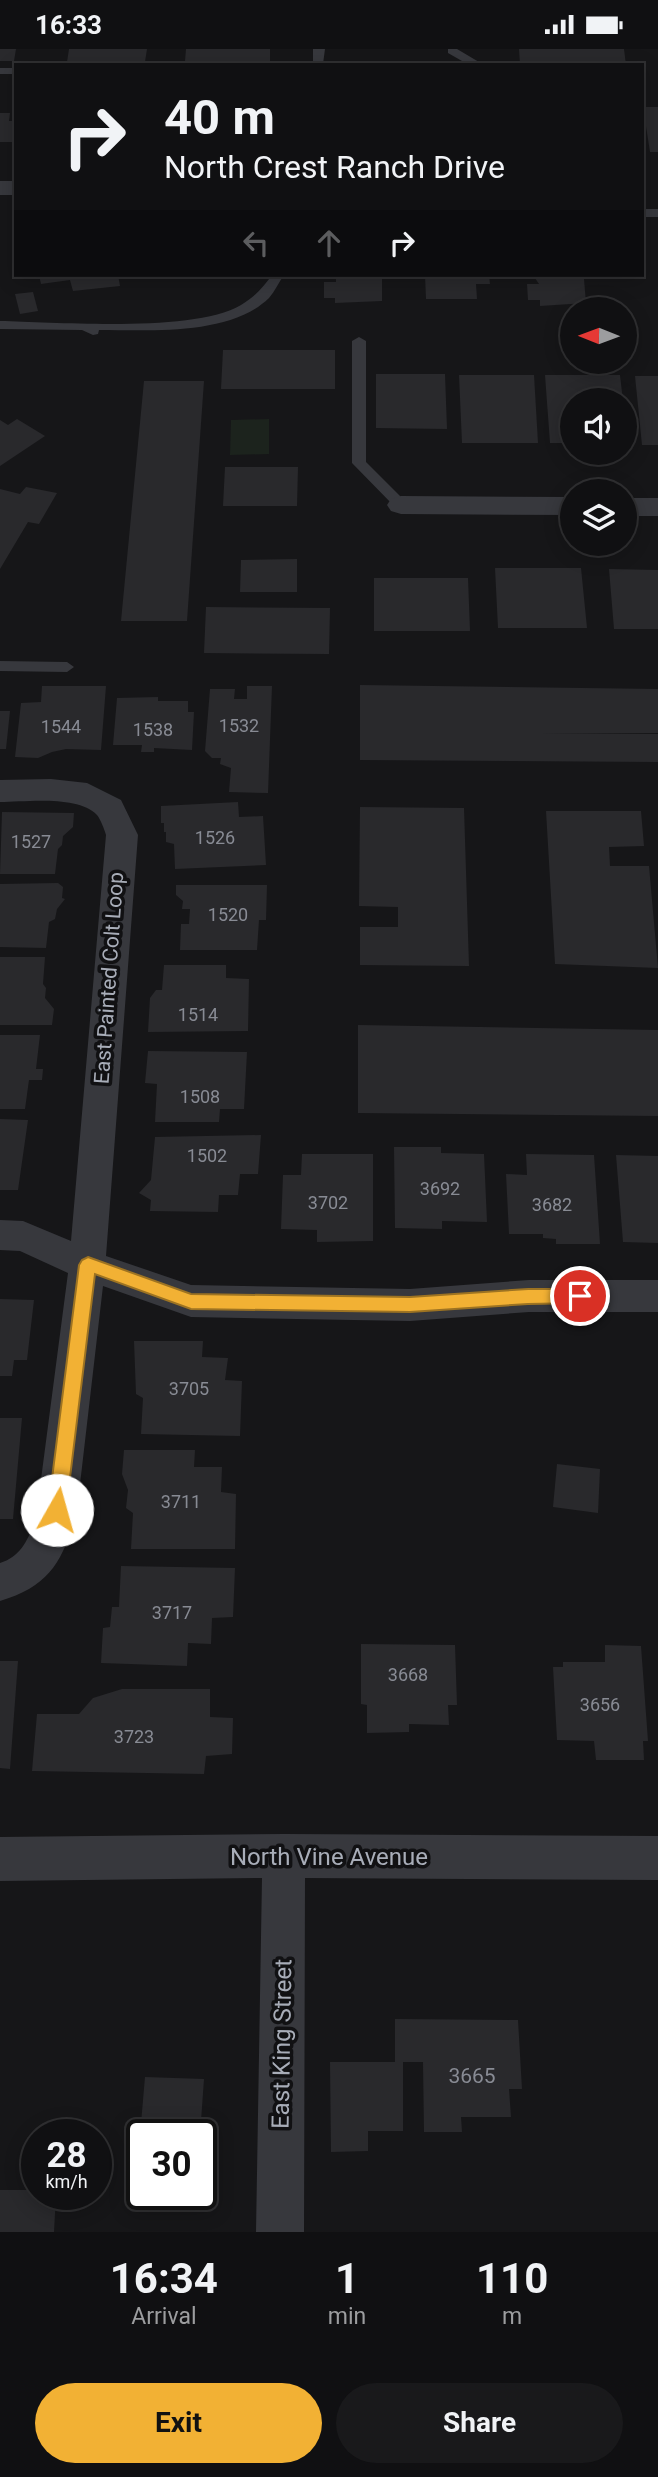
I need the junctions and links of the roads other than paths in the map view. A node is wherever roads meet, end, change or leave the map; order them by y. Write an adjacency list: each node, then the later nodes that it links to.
1 (452, 51): 2 (lane)
2 (474, 63)
3 (277, 277): 5 (lane)
4 (0, 325): 5 (lane)
5 (85, 326): 6 (lane)
6 (103, 338)
7 (359, 341): 8 (lane)
8 (401, 505): 9 (street)
9 (560, 506)
10 (637, 507): 11 (street)
11 (658, 507)
12 (0, 666): 13 (lane)
13 (67, 667)
14 (0, 790): 16 (street, East Painted Colt Loop)
15 (0, 1235): 16 (street)
16 (88, 1265): 17 (street); 18 (street, East Painted Colt Loop)
17 (658, 1296)
18 (0, 1582)
19 (284, 1856): 20 (street, North Vine Avenue); 21 (street, North Vine Avenue); 22 (street, East King Street)
20 (658, 1858)
21 (0, 1859)
22 (280, 2232)

